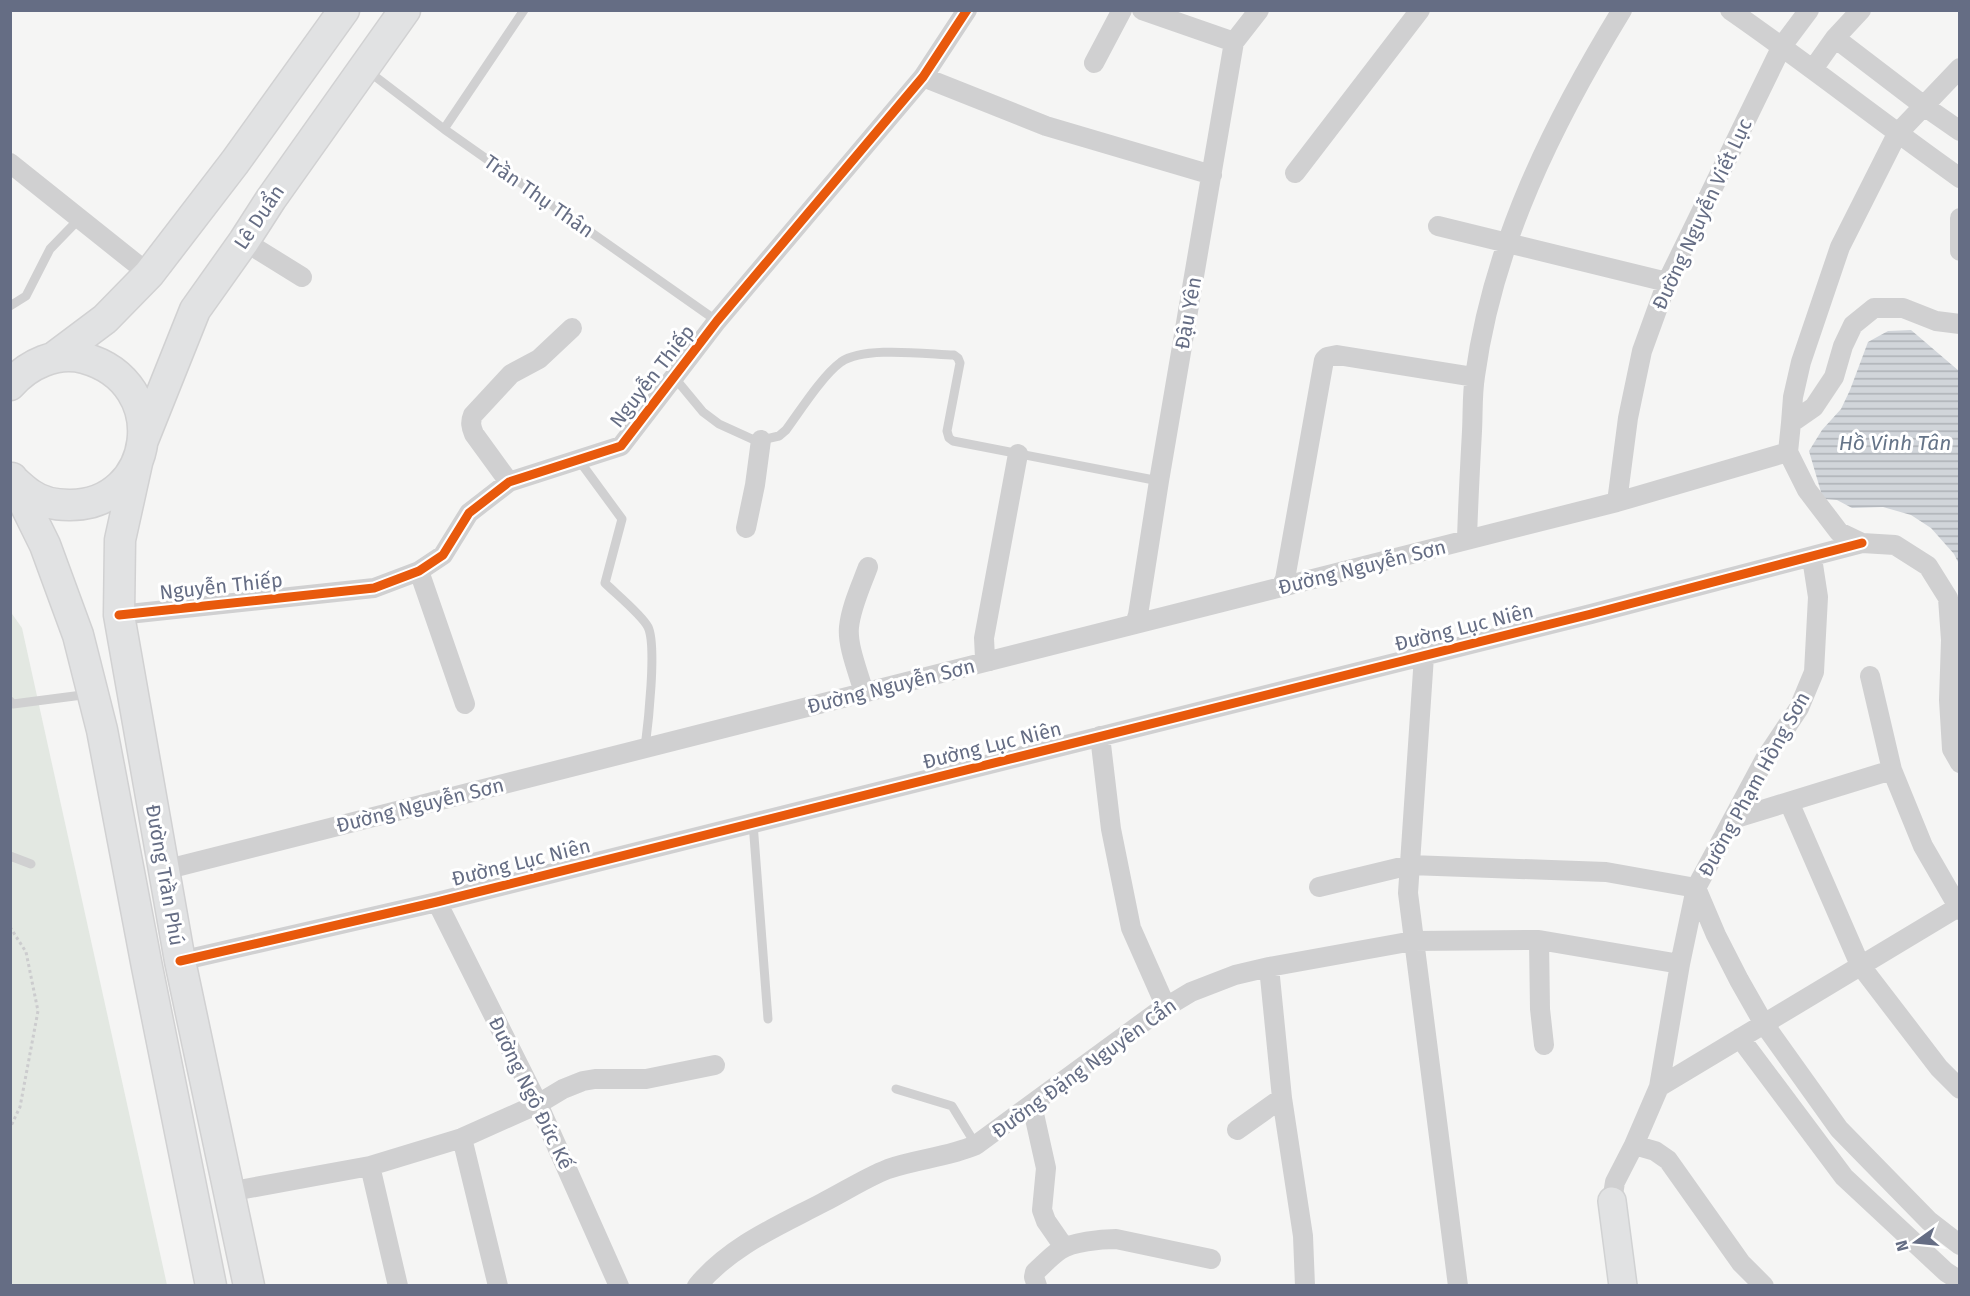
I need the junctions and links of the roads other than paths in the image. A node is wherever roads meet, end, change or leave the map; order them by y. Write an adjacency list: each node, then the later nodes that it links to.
1 (524, 10): 22 (lane)
2 (967, 10): 20 (street, Nguyễn Thiếp)
3 (1122, 10): 16 (street)
4 (1142, 10): 14 (street)
5 (1259, 10): 14 (street, Đậu Yên)
6 (1420, 10): 26 (street)
7 (1622, 10): 33 (street)
8 (1730, 10): 15 (street)
9 (1809, 10): 15 (street, Đường Nguyễn Viết Lục)
10 (1861, 10): 13 (street)
11 (342, 12): 35 (main road)
12 (399, 12): 17 (main road, Lê Duẩn)
13 (1835, 38): 19 (street); 21 (street)
14 (1234, 42): 27 (street, Đậu Yên)
15 (1782, 46): 19 (street); 37 (street, Đường Nguyễn Viết Lục)
16 (1094, 63)
17 (363, 68): 22 (lane, Trần Thụ Thân); 32 (main road, Lê Duẩn)
18 (1959, 68): 21 (street)
19 (1813, 69): 24 (street)
20 (923, 77): 27 (street); 39 (street, Nguyễn Thiếp)
21 (1924, 106): 23 (street); 24 (street)
22 (444, 129): 39 (lane, Trần Thụ Thân)
23 (1959, 131)
24 (1897, 134): 28 (street); 45 (street)
25 (10, 163): 29 (street)
26 (1295, 173)
27 (1212, 175): 52 (street, Đậu Yên)
28 (1959, 178)
29 (80, 218): 35 (street); 38 (lane)
30 (1959, 218): 34 (street)
31 (1438, 226): 33 (street)
32 (244, 241): 36 (street); 47 (main road, Lê Duẩn)
33 (1507, 242): 37 (street); 44 (street)
34 (1959, 251)
35 (149, 274): 42 (main road)
36 (302, 277)
37 (1667, 282): 54 (street, Đường Nguyễn Viết Lục)
38 (10, 306)
39 (717, 321): 43 (street, Nguyễn Thiếp)
40 (1959, 324): 45 (street)
41 (572, 328): 53 (street)
42 (26, 370): 47 (main road)
43 (674, 377): 46 (lane); 50 (street, Nguyễn Thiếp)
44 (1474, 377): 56 (street); 61 (street)
45 (1791, 423): 48 (street)
46 (761, 440): 49 (lane); 55 (street)
47 (140, 451): 51 (main road); 62 (main road, Đường Trần Phú)
48 (1788, 452): 54 (street, Đường Nguyễn Sơn); 57 (street)
49 (1018, 454): 52 (lane); 65 (street)
50 (578, 459): 53 (street, Nguyễn Thiếp); 72 (lane)
51 (11, 477): 67 (main road, Đường Trần Phú)
52 (1159, 481): 63 (street, Đậu Yên)
53 (509, 482): 60 (street, Nguyễn Thiếp)
54 (1617, 502): 56 (street, Đường Nguyễn Sơn)
55 (746, 528)
56 (1467, 540): 61 (street, Đường Nguyễn Sơn)
57 (1862, 543): 58 (street, Đường Lục Niên); 73 (street)
58 (1812, 558): 64 (street, Đường Lục Niên); 76 (street, Đường Phạm Hồng Sơn)
59 (867, 567): 68 (street)
60 (419, 571): 62 (street, Nguyễn Thiếp); 70 (street)
61 (1281, 587): 63 (street, Đường Nguyễn Sơn)
62 (119, 615): 81 (main road, Đường Trần Phú)
63 (1135, 624): 65 (street, Đường Nguyễn Sơn)
64 (1424, 656): 71 (street, Đường Lục Niên); 80 (street)
65 (990, 661): 68 (street, Đường Nguyễn Sơn)
66 (1870, 676): 74 (street)
67 (92, 693): 69 (lane); 91 (main road, Đường Trần Phú)
68 (864, 693): 72 (street, Đường Nguyễn Sơn)
69 (10, 701)
70 (465, 704)
71 (1100, 736): 77 (street, Đường Lục Niên); 93 (street)
72 (645, 748): 81 (street, Đường Nguyễn Sơn)
73 (1959, 763)
74 (1892, 770): 75 (street); 85 (street)
75 (1789, 802): 76 (street); 90 (street)
76 (1733, 819): 83 (street, Đường Phạm Hồng Sơn)
77 (753, 823): 84 (street, Đường Lục Niên); 94 (lane)
78 (10, 856): 79 (lane)
79 (31, 864)
80 (1410, 865): 82 (street); 83 (street); 87 (street)
81 (165, 870): 88 (main road, Đường Trần Phú)
82 (1318, 887)
83 (1696, 888): 89 (street, Đường Phạm Hồng Sơn); 95 (street)
84 (437, 902): 88 (street, Đường Lục Niên); 103 (street, Đường Ngô Đức Kế)
85 (1959, 907): 90 (street)
86 (1539, 940): 87 (street, Đường Đặng Nguyên Cẩn); 89 (street, Đường Đặng Nguyên Cẩn); 97 (street)
87 (1413, 941): 92 (street, Đường Đặng Nguyên Cẩn); 124 (street)
88 (180, 961): 91 (main road); 110 (main road, Đường Trần Phú)
89 (1680, 964): 99 (street, Đường Phạm Hồng Sơn)
90 (1860, 965): 95 (street); 101 (street)
91 (147, 967): 116 (main road, Đường Trần Phú)
92 (1269, 967): 93 (street, Đường Đặng Nguyên Cẩn); 102 (street)
93 (1166, 1007): 104 (street, Đường Đặng Nguyên Cẩn)
94 (768, 1019)
95 (1764, 1024): 96 (street); 112 (street)
96 (1740, 1038): 99 (street); 115 (street)
97 (1544, 1045)
98 (715, 1065): 103 (street)
99 (1659, 1087): 108 (street, Đường Phạm Hồng Sơn)
100 (896, 1089): 107 (lane)
101 (1959, 1089)
102 (1282, 1098): 105 (street); 123 (street)
103 (538, 1104): 106 (street); 120 (street, Đường Ngô Đức Kế)
104 (1032, 1105): 107 (street, Đường Đặng Nguyên Cẩn); 113 (street)
105 (1237, 1130)
106 (462, 1138): 109 (street); 119 (street)
107 (976, 1145): 121 (street, Đường Đặng Nguyên Cẩn)
108 (1635, 1145): 111 (street, Đường Phạm Hồng Sơn); 126 (street)
109 (370, 1166): 110 (street); 118 (street)
110 (228, 1192): 117 (main road, Đường Trần Phú)
111 (1612, 1201): 125 (street, Đường Phạm Hồng Sơn)
112 (1959, 1245)
113 (1064, 1247): 114 (street); 122 (street)
114 (1211, 1259)
115 (1959, 1281)
116 (211, 1286)
117 (249, 1286)
118 (398, 1286)
119 (498, 1286)
120 (620, 1286)
121 (697, 1286)
122 (1037, 1286)
123 (1305, 1286)
124 (1458, 1286)
125 (1623, 1286)
126 (1764, 1286)

